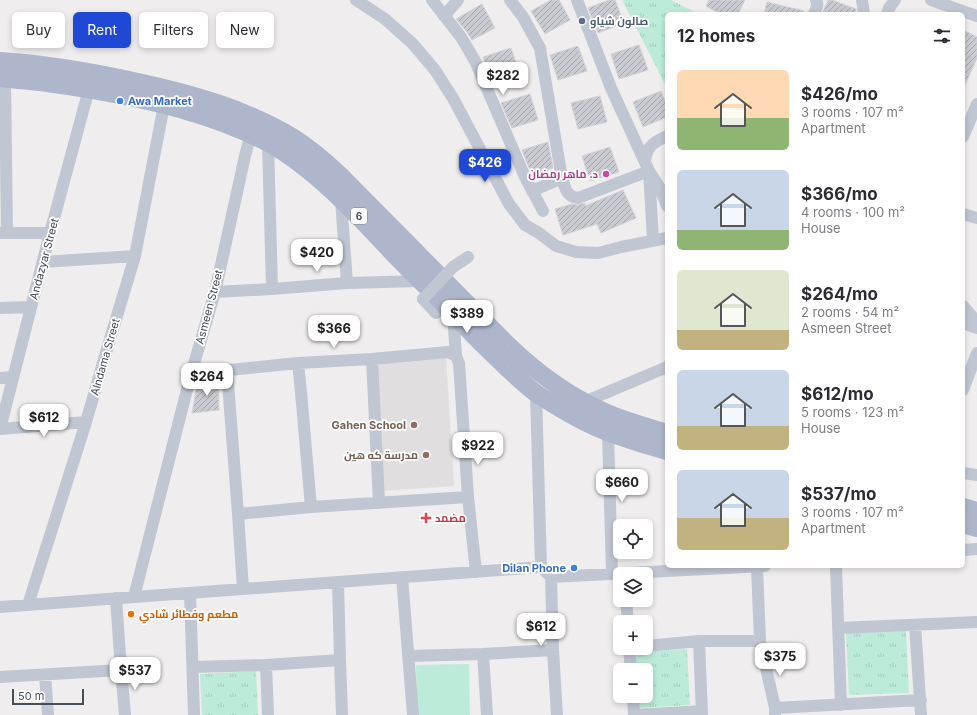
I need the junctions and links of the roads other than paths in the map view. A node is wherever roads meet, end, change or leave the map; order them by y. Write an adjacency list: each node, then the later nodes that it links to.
1 (356, 0): 41 (street)
2 (432, 0): 15 (street)
3 (458, 0): 15 (street)
4 (510, 0): 31 (street)
5 (576, 0): 30 (street)
6 (816, 0): 11 (street)
7 (862, 0): 12 (street)
8 (895, 0): 13 (street)
9 (931, 0): 10 (street)
10 (954, 11)
11 (815, 12)
12 (864, 12)
13 (888, 12)
14 (965, 13): 16 (street)
15 (444, 16): 32 (street)
16 (977, 16)
17 (0, 61): 20 (main road, 6)
18 (3, 79): 19 (main road, 6); 38 (street)
19 (89, 89): 22 (main road, 6); 39 (street, Andazyar Street)
20 (192, 104): 22 (main road, 6); 23 (main road, 6)
21 (977, 104): 24 (street)
22 (164, 105): 42 (street, Alndama Street)
23 (220, 112): 25 (main road, 6); 67 (main road, 6)
24 (965, 132)
25 (251, 134): 27 (main road, 6); 28 (street, Asmeen Street)
26 (665, 137): 30 (street)
27 (268, 142): 29 (street); 33 (main road, 6)
28 (245, 156): 29 (street); 48 (street, Asmeen Street)
29 (269, 162): 46 (street)
30 (647, 166): 31 (street); 34 (street); 41 (street)
31 (562, 178): 32 (street)
32 (532, 191): 35 (street)
33 (342, 200): 45 (street); 47 (main road, 6)
34 (665, 201)
35 (543, 211)
36 (965, 215): 37 (street)
37 (977, 218)
38 (3, 233): 39 (street)
39 (50, 233): 44 (street, Andazyar Street)
40 (665, 238): 41 (street)
41 (653, 240)
42 (135, 256): 44 (street); 68 (street, Alndama Street)
43 (468, 257): 47 (street, bridge)
44 (43, 262): 49 (street, Andazyar Street)
45 (347, 283): 46 (street); 47 (street)
46 (272, 289): 48 (street)
47 (422, 290): 52 (main road, 6)
48 (215, 292): 62 (street, Asmeen Street)
49 (31, 307): 50 (street); 63 (street, Andazyar Street)
50 (0, 308)
51 (965, 308): 53 (street)
52 (445, 313): 57 (street); 66 (main road, 6)
53 (977, 322)
54 (965, 325): 55 (street)
55 (977, 328)
56 (977, 354): 65 (street)
57 (456, 356): 58 (street); 75 (street)
58 (372, 359): 59 (street); 76 (street)
59 (298, 363): 61 (street); 77 (street)
60 (665, 368): 67 (street)
61 (227, 370): 62 (street); 80 (street)
62 (191, 374): 97 (street, Asmeen Street)
63 (13, 377): 64 (street); 69 (street, Andazyar Street)
64 (0, 378)
65 (965, 385)
66 (536, 393): 71 (main road, 6); 85 (street)
67 (584, 402): 70 (main road, 6)
68 (86, 422): 69 (street); 99 (street, Alndama Street)
69 (0, 429)
70 (665, 432)
71 (608, 433): 72 (main road, 6); 91 (street)
72 (665, 450)
73 (965, 473): 74 (street)
74 (977, 476)
75 (468, 497): 76 (street); 89 (street)
76 (379, 503): 77 (street)
77 (311, 507): 80 (street)
78 (965, 508): 79 (main road)
79 (977, 511)
80 (238, 514): 95 (street)
81 (965, 525): 82 (main road)
82 (977, 528)
83 (977, 549): 84 (street)
84 (965, 550)
85 (541, 567): 89 (street); 93 (street)
86 (741, 568): 90 (street)
87 (761, 568): 105 (street)
88 (836, 568): 103 (street)
89 (476, 572): 92 (street)
90 (653, 573)
91 (612, 574): 93 (street)
92 (402, 577): 94 (street); 109 (street)
93 (551, 577): 107 (street)
94 (338, 582): 95 (street); 110 (street)
95 (244, 589): 96 (street)
96 (190, 593): 97 (street); 112 (street)
97 (134, 597): 98 (street)
98 (116, 598): 99 (street); 113 (street)
99 (28, 605): 100 (street)
100 (0, 607)
101 (977, 622): 102 (street)
102 (915, 626): 103 (street); 116 (street)
103 (838, 628): 118 (street)
104 (699, 641): 105 (street); 106 (street); 120 (street)
105 (760, 641): 119 (street)
106 (653, 645)
107 (554, 650): 108 (street); 128 (street)
108 (483, 654): 109 (street); 127 (street)
109 (408, 656): 126 (street)
110 (340, 660): 111 (street); 125 (street)
111 (266, 665): 112 (street); 124 (street)
112 (193, 667): 123 (street)
113 (121, 670): 114 (street); 122 (street)
114 (45, 675): 115 (street); 121 (street)
115 (0, 677)
116 (921, 700): 118 (street); 130 (street)
117 (634, 703): 129 (street)
118 (841, 705): 119 (street)
119 (775, 712)
120 (702, 713): 129 (street)
121 (48, 715)
122 (125, 715)
123 (194, 715)
124 (268, 715)
125 (342, 715)
126 (413, 715)
127 (487, 715)
128 (557, 715)
129 (635, 715)
130 (921, 715)

